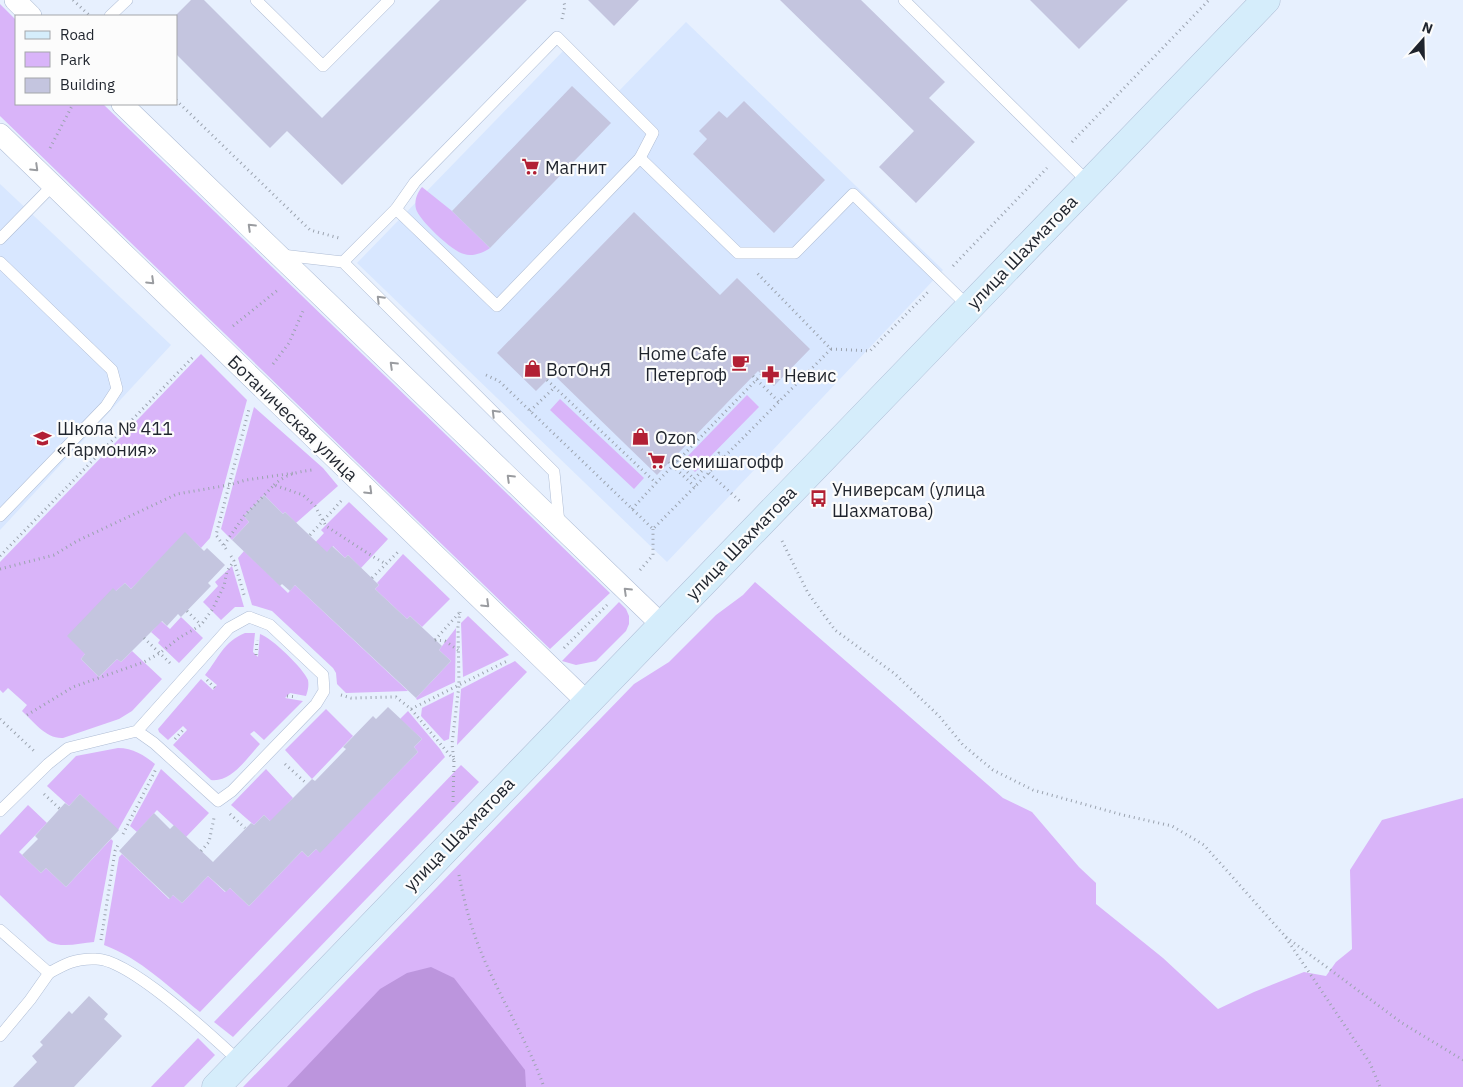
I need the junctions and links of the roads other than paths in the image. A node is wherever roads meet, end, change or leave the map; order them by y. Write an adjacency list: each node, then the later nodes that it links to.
1 (15, 0): 7 (street)
2 (127, 0): 8 (lane)
3 (256, 0): 4 (lane)
4 (389, 0)
5 (904, 0): 12 (lane)
6 (1266, 0): 12 (street, улица Шахматова)
7 (31, 15)
8 (111, 15)
9 (123, 105): 16 (street, one-way to 9)
10 (0, 134): 13 (street, Ботаническая улица, one-way to 13)
11 (640, 158): 14 (lane); 14 (lane); 19 (lane)
12 (1089, 183): 19 (street, улица Шахматова)
13 (53, 185): 15 (lane); 23 (street, Ботаническая улица, one-way to 23)
14 (396, 209): 18 (lane)
15 (0, 239)
16 (280, 255): 18 (lane); 21 (street, one-way to 16)
17 (0, 262): 20 (lane)
18 (343, 262): 21 (lane, one-way to 18)
19 (969, 308): 22 (street, улица Шахматова)
20 (0, 516)
21 (559, 525): 22 (street, one-way to 21)
22 (662, 625): 23 (street, улица Шахматова)
23 (587, 702): 29 (street, улица Шахматова)
24 (137, 731): 24 (lane); 25 (lane)
25 (0, 811)
26 (0, 930): 27 (lane)
27 (49, 973): 28 (lane); 29 (lane)
28 (0, 1036)
29 (240, 1062): 30 (street, улица Шахматова)
30 (216, 1087)

